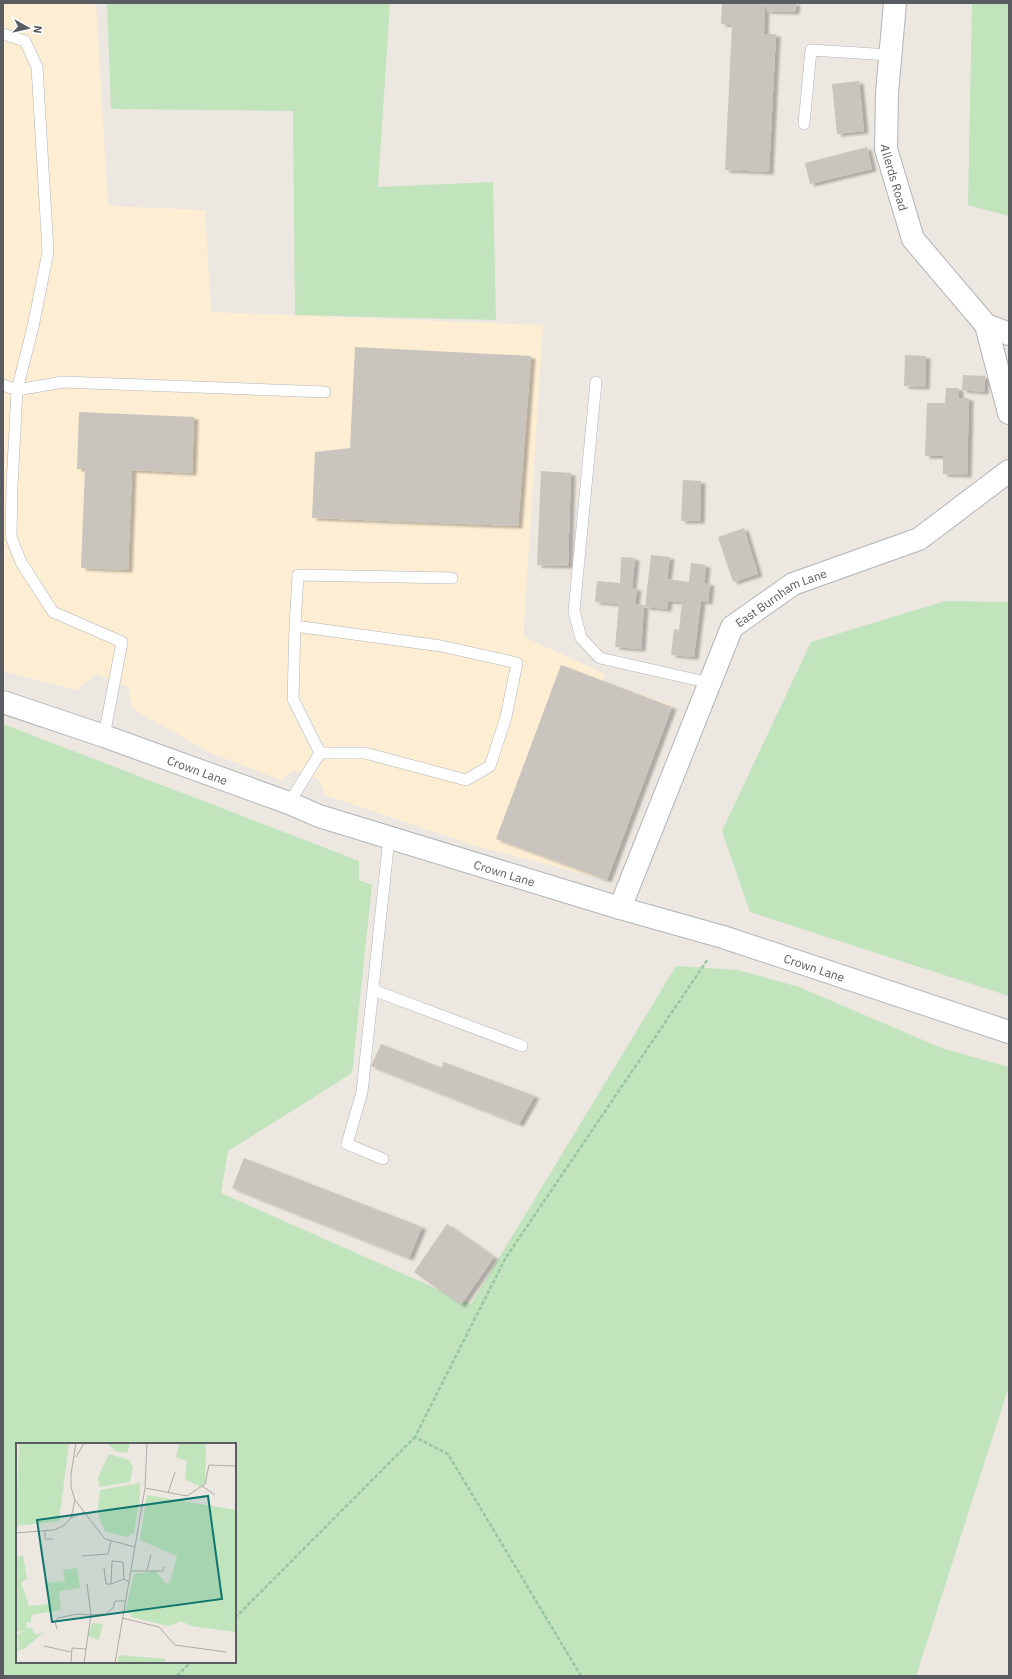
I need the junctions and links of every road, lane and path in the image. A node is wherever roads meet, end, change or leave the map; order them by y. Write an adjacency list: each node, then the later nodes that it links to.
1 (895, 3): 3 (street, Allerds Road)
2 (3, 34): 9 (lane)
3 (891, 55): 4 (lane); 5 (street, Allerds Road)
4 (804, 124)
5 (986, 325): 6 (street, Allerds Road); 11 (street, Allerds Road)
6 (1009, 334)
7 (596, 382): 15 (lane)
8 (3, 385): 9 (lane)
9 (17, 390): 10 (lane); 17 (lane)
10 (325, 392)
11 (1009, 413)
12 (1009, 471): 15 (street, East Burnham Lane)
13 (452, 578): 14 (lane)
14 (295, 626): 18 (lane); 18 (lane)
15 (710, 683): 21 (street, East Burnham Lane)
16 (3, 702): 17 (street, Crown Lane)
17 (104, 736): 19 (street, Crown Lane)
18 (320, 753): 19 (lane)
19 (289, 803): 20 (street, Crown Lane)
20 (390, 838): 21 (street, Crown Lane); 23 (lane)
21 (620, 908): 22 (street, Crown Lane)
22 (723, 937): 24 (street, Crown Lane); 27 (path)
23 (373, 990): 25 (lane); 26 (lane)
24 (1009, 1032)
25 (522, 1046)
26 (383, 1159)
27 (415, 1437): 28 (path); 31 (path)
28 (236, 1617)
29 (190, 1663): 30 (path)
30 (177, 1676)
31 (581, 1676)

